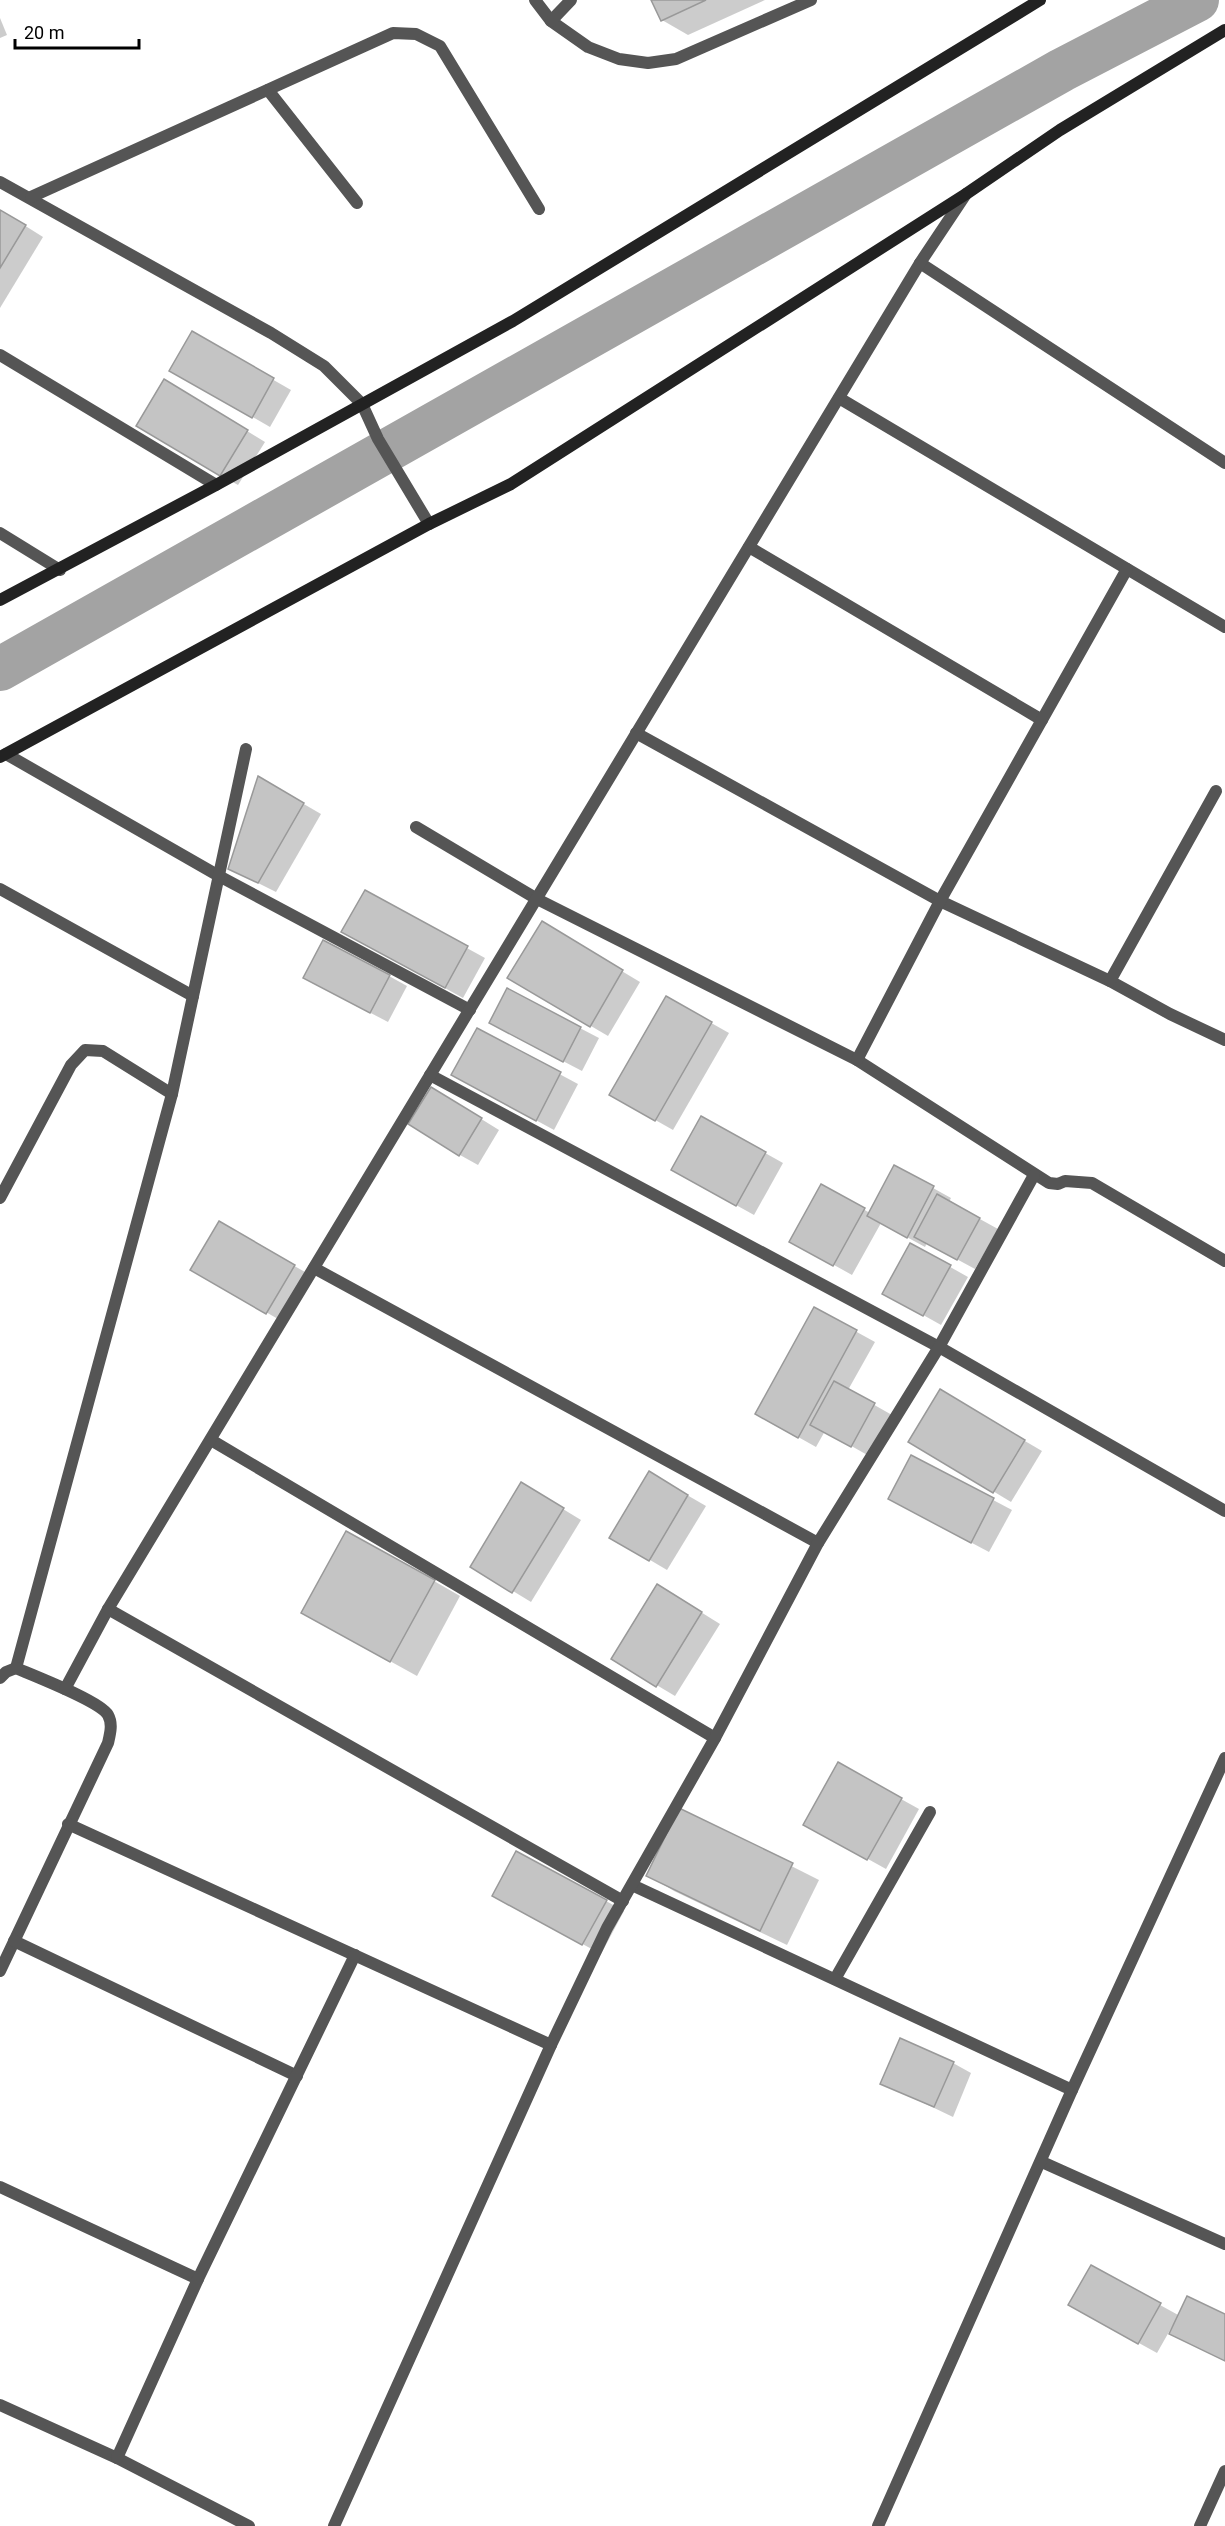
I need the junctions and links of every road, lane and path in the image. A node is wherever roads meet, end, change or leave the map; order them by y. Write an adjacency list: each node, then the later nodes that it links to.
1 (535, 0): 5 (street)
2 (571, 0): 5 (street)
3 (811, 0): 5 (street)
4 (1040, 0): 16 (street)
5 (551, 21)
6 (1225, 30): 9 (street)
7 (268, 90): 10 (street); 11 (street); 12 (street)
8 (0, 182): 10 (street)
9 (966, 194): 13 (street); 19 (street)
10 (31, 198): 16 (street)
11 (357, 202)
12 (539, 209)
13 (920, 263): 15 (street); 17 (street)
14 (0, 355): 18 (street)
15 (839, 398): 21 (street); 22 (street)
16 (362, 404): 18 (street); 19 (street)
17 (1225, 463)
18 (216, 485): 23 (street)
19 (429, 524): 29 (street)
20 (0, 533): 23 (street)
21 (749, 547): 26 (street); 27 (street)
22 (1127, 569): 25 (street); 26 (street)
23 (60, 570): 24 (street)
24 (0, 600)
25 (1225, 627)
26 (1042, 720): 35 (street)
27 (636, 733): 34 (street); 35 (street)
28 (246, 748): 32 (street)
29 (3, 755): 32 (street)
30 (1216, 791): 36 (street)
31 (416, 827): 34 (street)
32 (219, 876): 37 (street); 38 (street)
33 (0, 889): 37 (street)
34 (537, 899): 38 (street); 40 (street)
35 (940, 900): 36 (street); 40 (street)
36 (1110, 981): 39 (street)
37 (193, 996): 42 (street)
38 (470, 1010): 41 (street)
39 (1225, 1040)
40 (857, 1060): 43 (street)
41 (430, 1075): 46 (street); 47 (street)
42 (172, 1094): 44 (street); 52 (street)
43 (1034, 1175): 45 (street); 47 (street)
44 (0, 1198)
45 (1225, 1261)
46 (314, 1268): 48 (street); 50 (street)
47 (939, 1347): 49 (street); 50 (street)
48 (211, 1440): 51 (street); 55 (street)
49 (1225, 1511)
50 (818, 1543): 55 (street)
51 (108, 1609): 54 (street); 60 (street)
52 (16, 1668): 53 (street); 54 (street)
53 (0, 1678)
54 (65, 1689): 58 (street)
55 (715, 1737): 59 (street)
56 (1225, 1758): 67 (street)
57 (930, 1812): 64 (street)
58 (69, 1824): 61 (street); 62 (street)
59 (632, 1885): 60 (street); 64 (street)
60 (623, 1901): 65 (street)
61 (14, 1941): 63 (street); 66 (street)
62 (355, 1955): 65 (street); 66 (street)
63 (0, 1971)
64 (834, 1979): 67 (street)
65 (551, 2045): 76 (street)
66 (297, 2076): 71 (street)
67 (1072, 2090): 68 (street)
68 (1042, 2162): 70 (street); 77 (street)
69 (0, 2187): 71 (street)
70 (1225, 2244)
71 (198, 2279): 73 (street)
72 (0, 2405): 73 (street)
73 (117, 2458): 75 (street)
74 (1225, 2471): 78 (street)
75 (249, 2526)
76 (334, 2526)
77 (878, 2526)
78 (1200, 2526)

